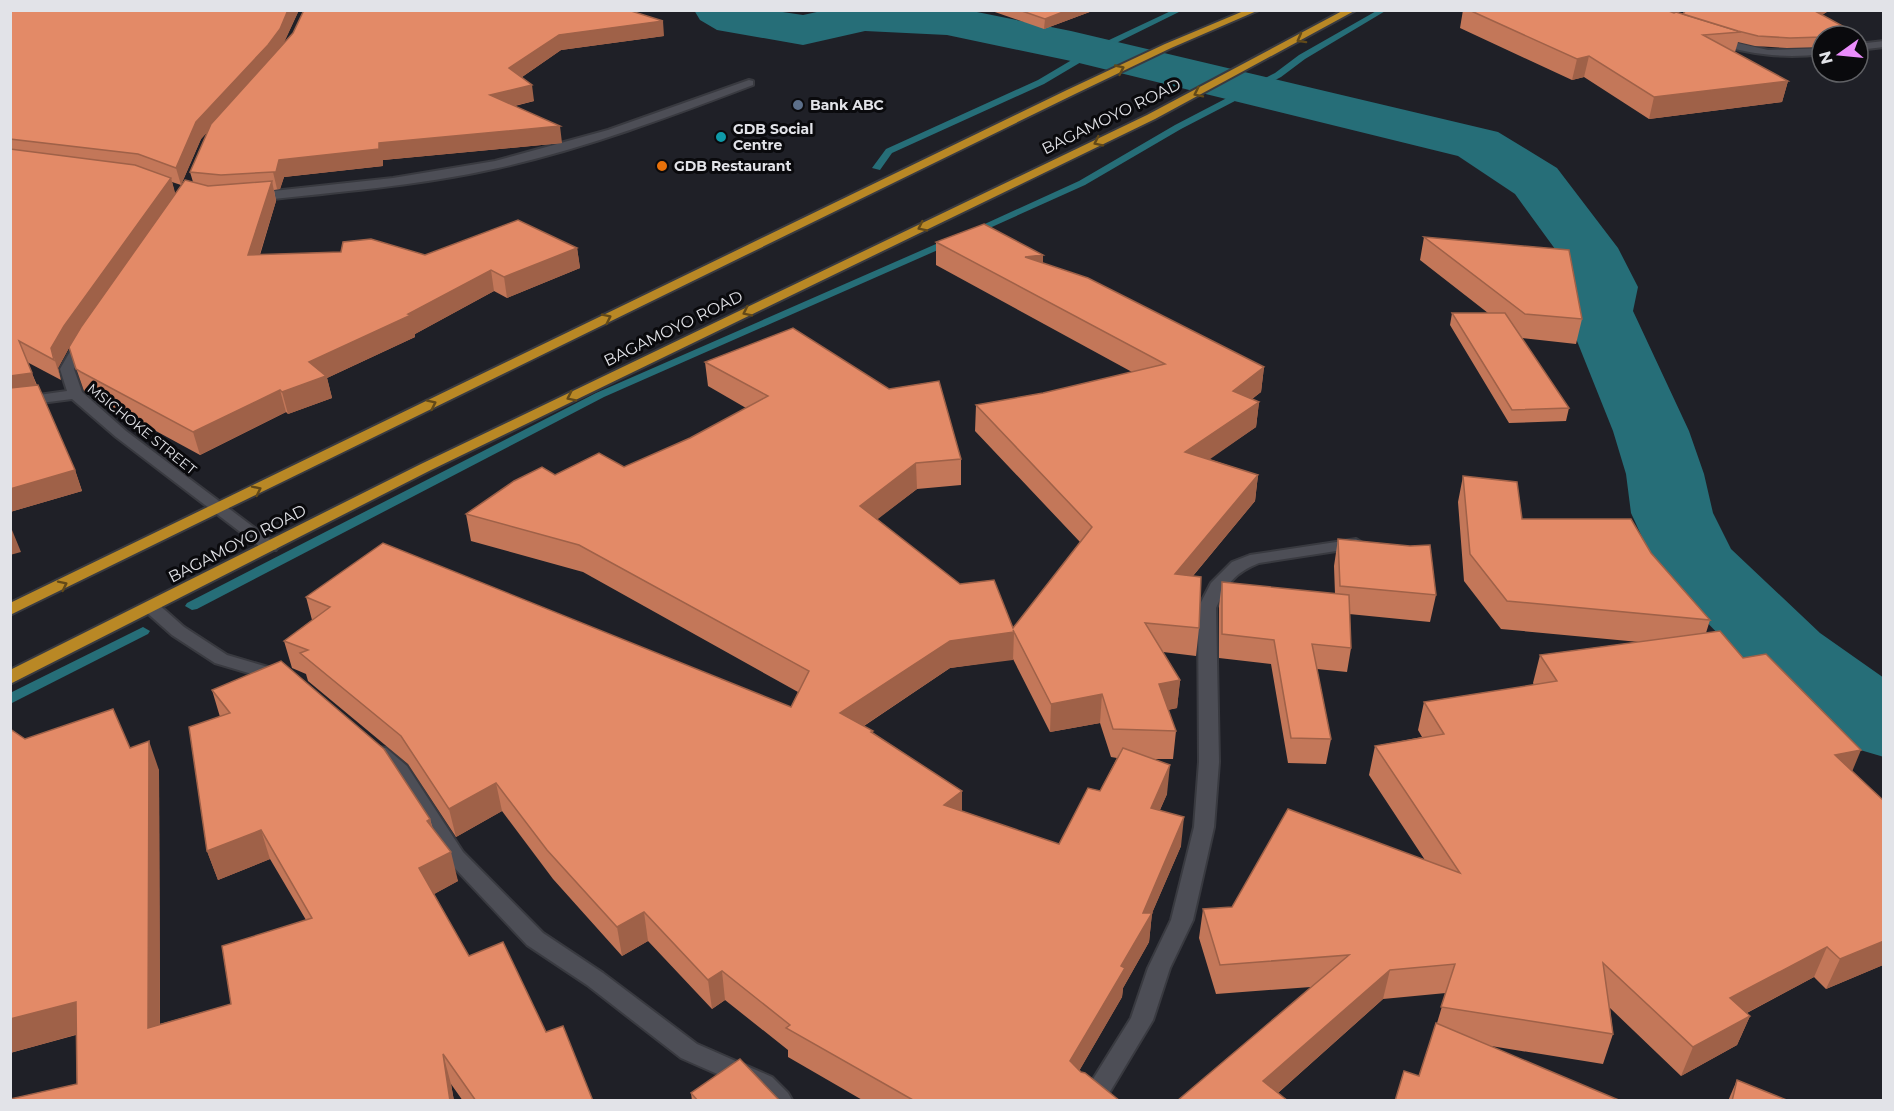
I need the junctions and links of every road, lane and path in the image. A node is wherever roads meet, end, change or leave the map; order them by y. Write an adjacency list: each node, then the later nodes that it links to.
1 (1255, 10): 10 (highway, one-way to 1)
2 (1352, 10): 12 (highway, BAGAMOYO ROAD, one-way to 12)
3 (1710, 39): 4 (street)
4 (1810, 52)
5 (748, 83): 6 (street)
6 (247, 198)
7 (92, 328): 8 (street, MSICHOKE STREET)
8 (75, 393): 9 (street); 10 (street, MSICHOKE STREET)
9 (10, 403)
10 (218, 509): 12 (street, MSICHOKE STREET); 14 (highway, one-way to 10)
11 (1356, 544): 19 (street)
12 (270, 546): 13 (highway, BAGAMOYO ROAD)
13 (151, 606): 15 (highway, BAGAMOYO ROAD); 16 (street)
14 (10, 610)
15 (10, 678)
16 (300, 687)
17 (364, 741): 18 (street)
18 (780, 1101)
19 (1092, 1101)

